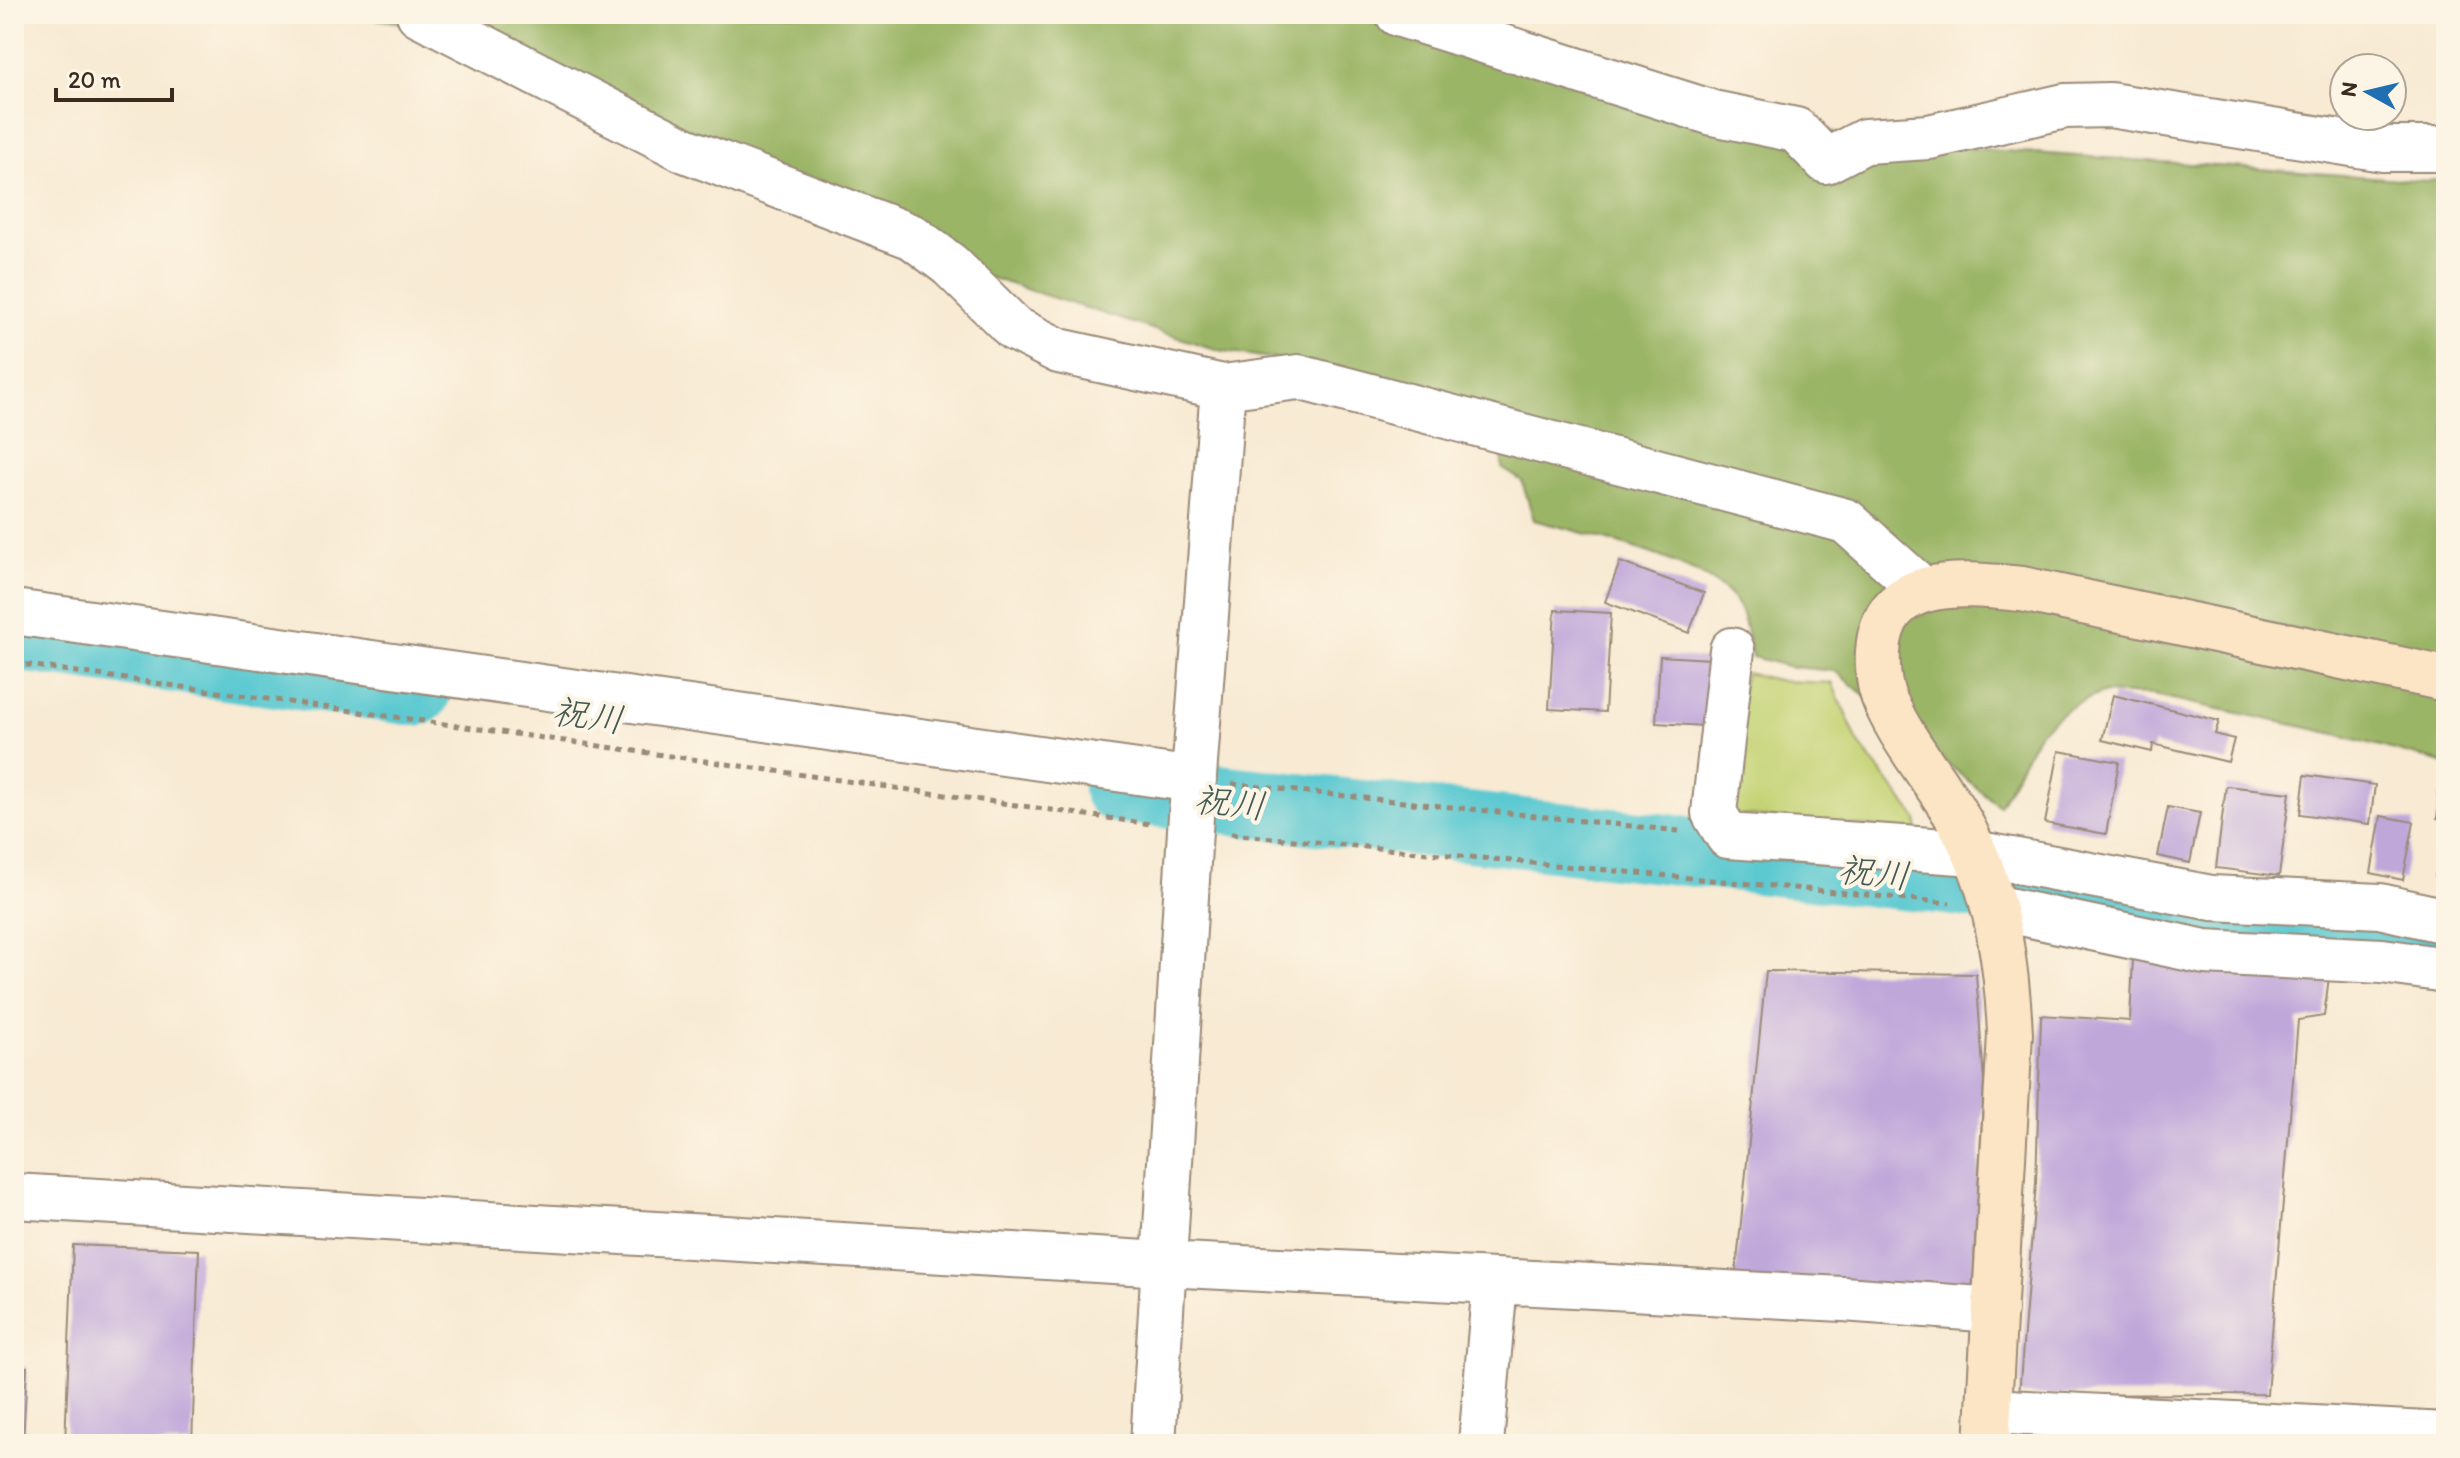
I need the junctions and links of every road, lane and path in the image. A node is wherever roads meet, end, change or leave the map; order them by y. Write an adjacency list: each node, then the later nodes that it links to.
1 (419, 14): 4 (street)
2 (1398, 14): 3 (street)
3 (2446, 149)
4 (1223, 387): 5 (street); 9 (street)
5 (1923, 590): 8 (street); 11 (street)
6 (14, 612): 9 (street)
7 (1732, 650): 10 (street)
8 (2446, 679)
9 (1194, 782): 10 (path); 15 (street)
10 (1728, 836): 11 (street)
11 (1985, 883): 12 (street); 13 (street); 17 (street)
12 (2446, 921)
13 (2446, 970)
14 (14, 1196): 15 (street)
15 (1164, 1264): 16 (street); 20 (street)
16 (1495, 1282): 17 (street); 21 (street)
17 (1995, 1310): 18 (street)
18 (1988, 1427): 19 (street)
19 (2446, 1435)
20 (1153, 1444)
21 (1481, 1444)

